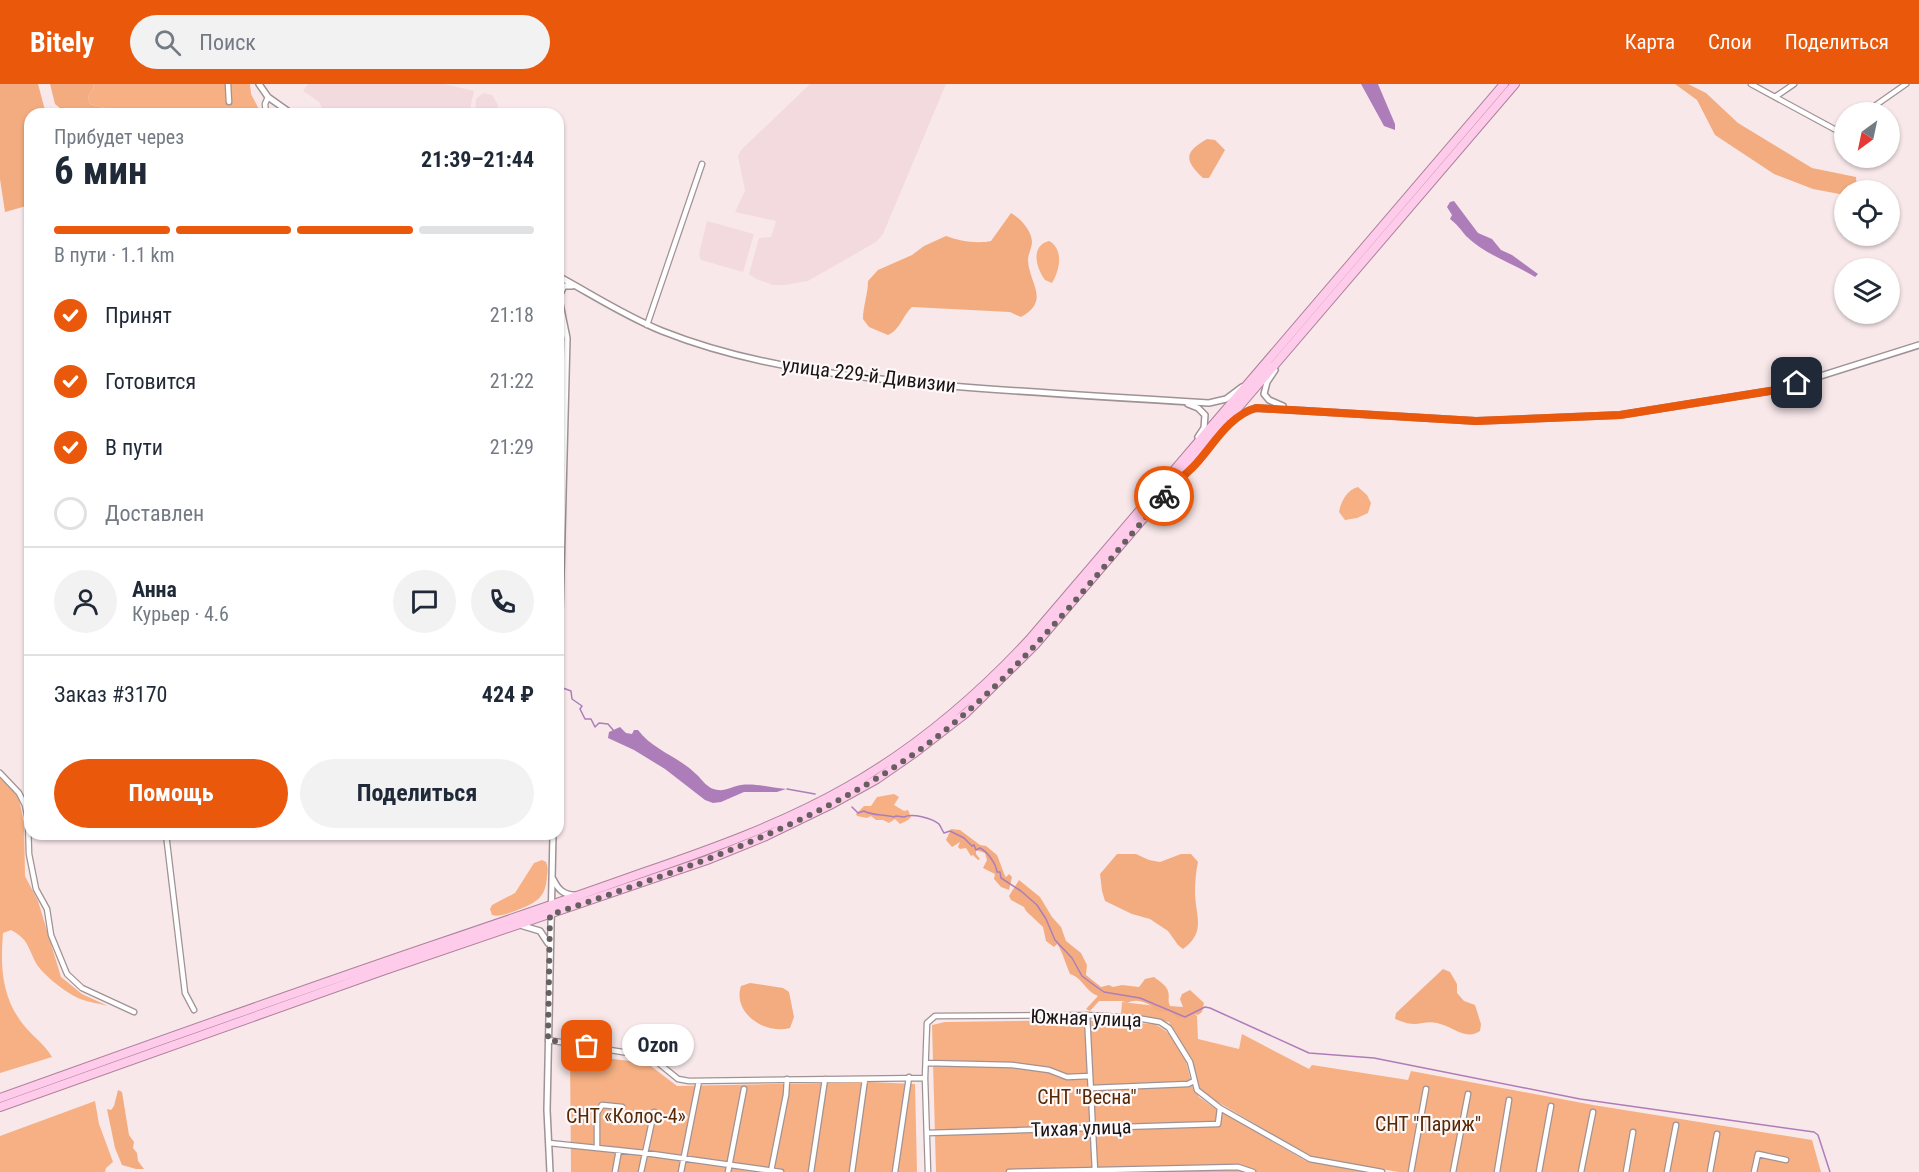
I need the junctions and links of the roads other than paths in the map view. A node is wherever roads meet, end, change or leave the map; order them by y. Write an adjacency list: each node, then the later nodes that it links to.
1 (228, 84): 10 (street)
2 (259, 84): 8 (street)
3 (1504, 84): 21 (highway)
4 (1515, 84): 16 (highway)
5 (1750, 84): 9 (street)
6 (1794, 84): 9 (street)
7 (1906, 84): 11 (street)
8 (268, 96): 12 (street); 13 (street)
9 (1775, 97): 14 (street)
10 (229, 102)
11 (1880, 102)
12 (265, 108)
13 (284, 108)
14 (1834, 129)
15 (702, 164): 23 (street)
16 (1367, 257): 26 (street); 28 (highway)
17 (564, 279): 20 (street)
18 (564, 283): 20 (street)
19 (564, 287): 20 (street)
20 (579, 288): 23 (street, улица 229-й Дивизии)
21 (1310, 311): 25 (street, улица 229-й Дивизии); 29 (highway)
22 (564, 325): 27 (street)
23 (647, 325): 25 (street, улица 229-й Дивизии)
24 (1919, 345): 26 (street)
25 (1175, 401): 29 (street)
26 (1290, 409): 28 (street)
27 (564, 431)
28 (1174, 483): 38 (highway)
29 (1096, 564): 36 (highway)
30 (0, 773): 31 (street)
31 (24, 804)
32 (29, 840): 42 (street)
33 (167, 840): 41 (street)
34 (553, 840): 35 (street)
35 (552, 876): 36 (street); 37 (street)
36 (583, 894): 37 (highway)
37 (550, 906): 38 (street); 58 (highway)
38 (550, 915): 39 (highway); 40 (street)
39 (519, 925): 40 (street); 61 (highway)
40 (550, 951): 44 (street)
41 (194, 1010)
42 (134, 1012)
43 (1087, 1015): 45 (street, Южная улица); 46 (street); 53 (street, Южная улица)
44 (548, 1040): 52 (street); 71 (street)
45 (926, 1063): 46 (street); 49 (street)
46 (1090, 1076): 54 (street)
47 (909, 1077): 48 (street); 49 (street); 88 (street)
48 (865, 1078): 51 (street); 87 (street)
49 (925, 1078): 69 (street)
50 (787, 1079): 51 (street); 52 (street); 79 (street)
51 (825, 1079): 86 (street)
52 (699, 1081): 75 (street)
53 (1194, 1081): 54 (street); 63 (street, Южная улица)
54 (1091, 1088): 67 (street)
55 (744, 1089): 77 (street)
56 (1426, 1089): 94 (street)
57 (1468, 1094): 95 (street)
58 (0, 1098)
59 (1509, 1100): 96 (street)
60 (1551, 1106): 97 (street)
61 (0, 1107)
62 (622, 1107): 72 (street)
63 (1220, 1108): 67 (street, Тихая улица); 78 (street, Южная улица)
64 (654, 1112): 74 (street)
65 (1593, 1112): 98 (street)
66 (1676, 1125): 100 (street)
67 (1093, 1128): 69 (street, Тихая улица); 91 (street)
68 (1633, 1131): 99 (street)
69 (927, 1133): 89 (street)
70 (1718, 1134): 101 (street)
71 (549, 1143): 72 (street); 80 (street)
72 (597, 1147): 73 (street)
73 (619, 1150): 74 (street); 81 (street)
74 (645, 1153): 75 (street); 82 (street)
75 (683, 1159): 77 (street); 83 (street)
76 (1786, 1160): 102 (street)
77 (729, 1164): 79 (street); 84 (street)
78 (1365, 1170): 93 (street, Южная улица)
79 (771, 1171): 85 (street)
80 (550, 1172)
81 (615, 1172)
82 (641, 1172)
83 (681, 1172)
84 (728, 1172)
85 (781, 1172)
86 (811, 1172)
87 (852, 1172)
88 (895, 1172)
89 (928, 1172)
90 (1009, 1172): 91 (street)
91 (1095, 1172): 92 (street)
92 (1253, 1172)
93 (1382, 1172)
94 (1411, 1172)
95 (1453, 1172)
96 (1497, 1172)
97 (1539, 1172)
98 (1581, 1172)
99 (1626, 1172)
100 (1667, 1172)
101 (1710, 1172)
102 (1754, 1172)

